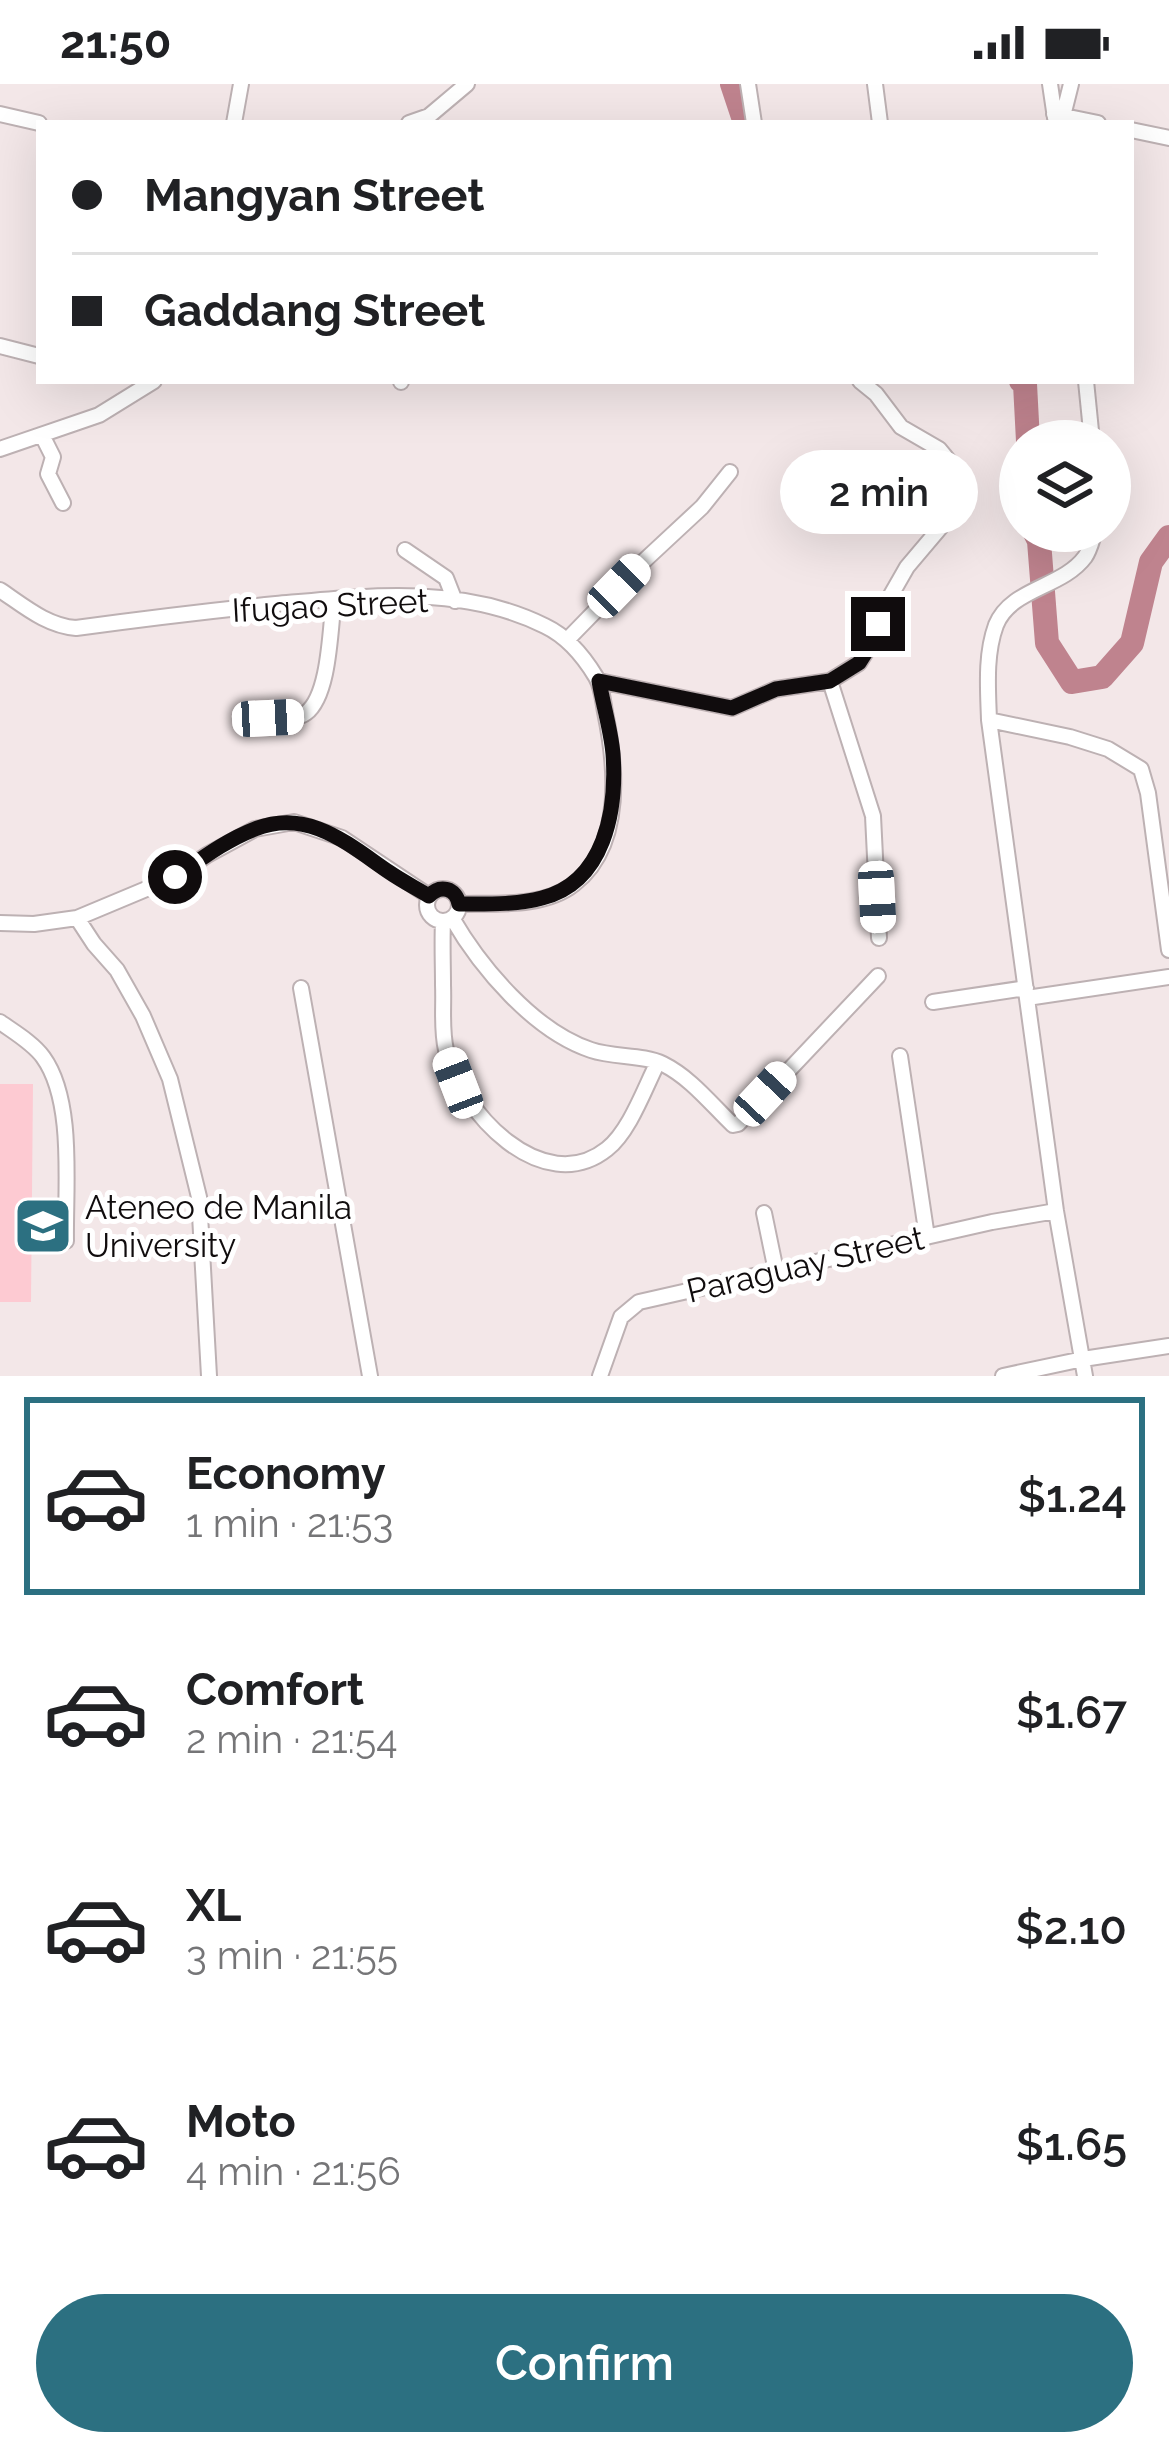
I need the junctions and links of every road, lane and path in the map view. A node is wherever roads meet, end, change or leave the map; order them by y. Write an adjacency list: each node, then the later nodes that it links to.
1 (242, 84): 9 (street)
2 (467, 84): 10 (street)
3 (748, 84): 11 (street)
4 (875, 84): 12 (street)
5 (1050, 84): 8 (street)
6 (1071, 84): 8 (street)
7 (0, 114): 13 (street)
8 (1057, 118)
9 (235, 120)
10 (418, 120)
11 (754, 120)
12 (880, 120)
13 (36, 122)
14 (1134, 131): 15 (street)
15 (1169, 137)
16 (0, 346): 17 (street)
17 (36, 355)
18 (864, 384): 33 (street)
19 (1086, 384): 21 (street)
20 (149, 385): 22 (street)
21 (1090, 420)
22 (42, 435): 23 (street); 25 (street)
23 (0, 449)
24 (730, 472): 31 (street)
25 (63, 503)
26 (405, 550): 30 (street)
27 (1089, 552): 35 (street)
28 (1, 593): 29 (street, Ifugao Street)
29 (334, 599): 30 (street, Ifugao Street); 34 (street)
30 (454, 601): 31 (street, Ifugao Street)
31 (567, 640): 32 (street, Ifugao Street)
32 (599, 681): 33 (street); 37 (street, Ifugao Street)
33 (830, 681): 40 (street)
34 (268, 718)
35 (989, 720): 41 (street); 45 (street)
36 (429, 896): 37 (street); 37 (street); 38 (street)
37 (452, 915): 49 (street); 49 (street)
38 (77, 918): 39 (street); 57 (street)
39 (0, 923)
40 (879, 938)
41 (1169, 950)
42 (878, 976): 49 (street)
43 (1169, 977): 45 (street)
44 (301, 988): 58 (street)
45 (1026, 993): 46 (street); 50 (street)
46 (933, 1001)
47 (0, 1022): 53 (street)
48 (900, 1056): 52 (street)
49 (658, 1062)
50 (1056, 1210): 52 (street, Paraguay Street); 56 (street)
51 (764, 1213): 54 (street)
52 (927, 1237): 54 (street, Paraguay Street)
53 (66, 1241)
54 (776, 1271): 59 (street, Paraguay Street)
55 (1169, 1346): 56 (street)
56 (1083, 1359): 60 (street); 61 (street)
57 (209, 1376)
58 (370, 1376)
59 (600, 1376)
60 (1003, 1376)
61 (1085, 1376)

